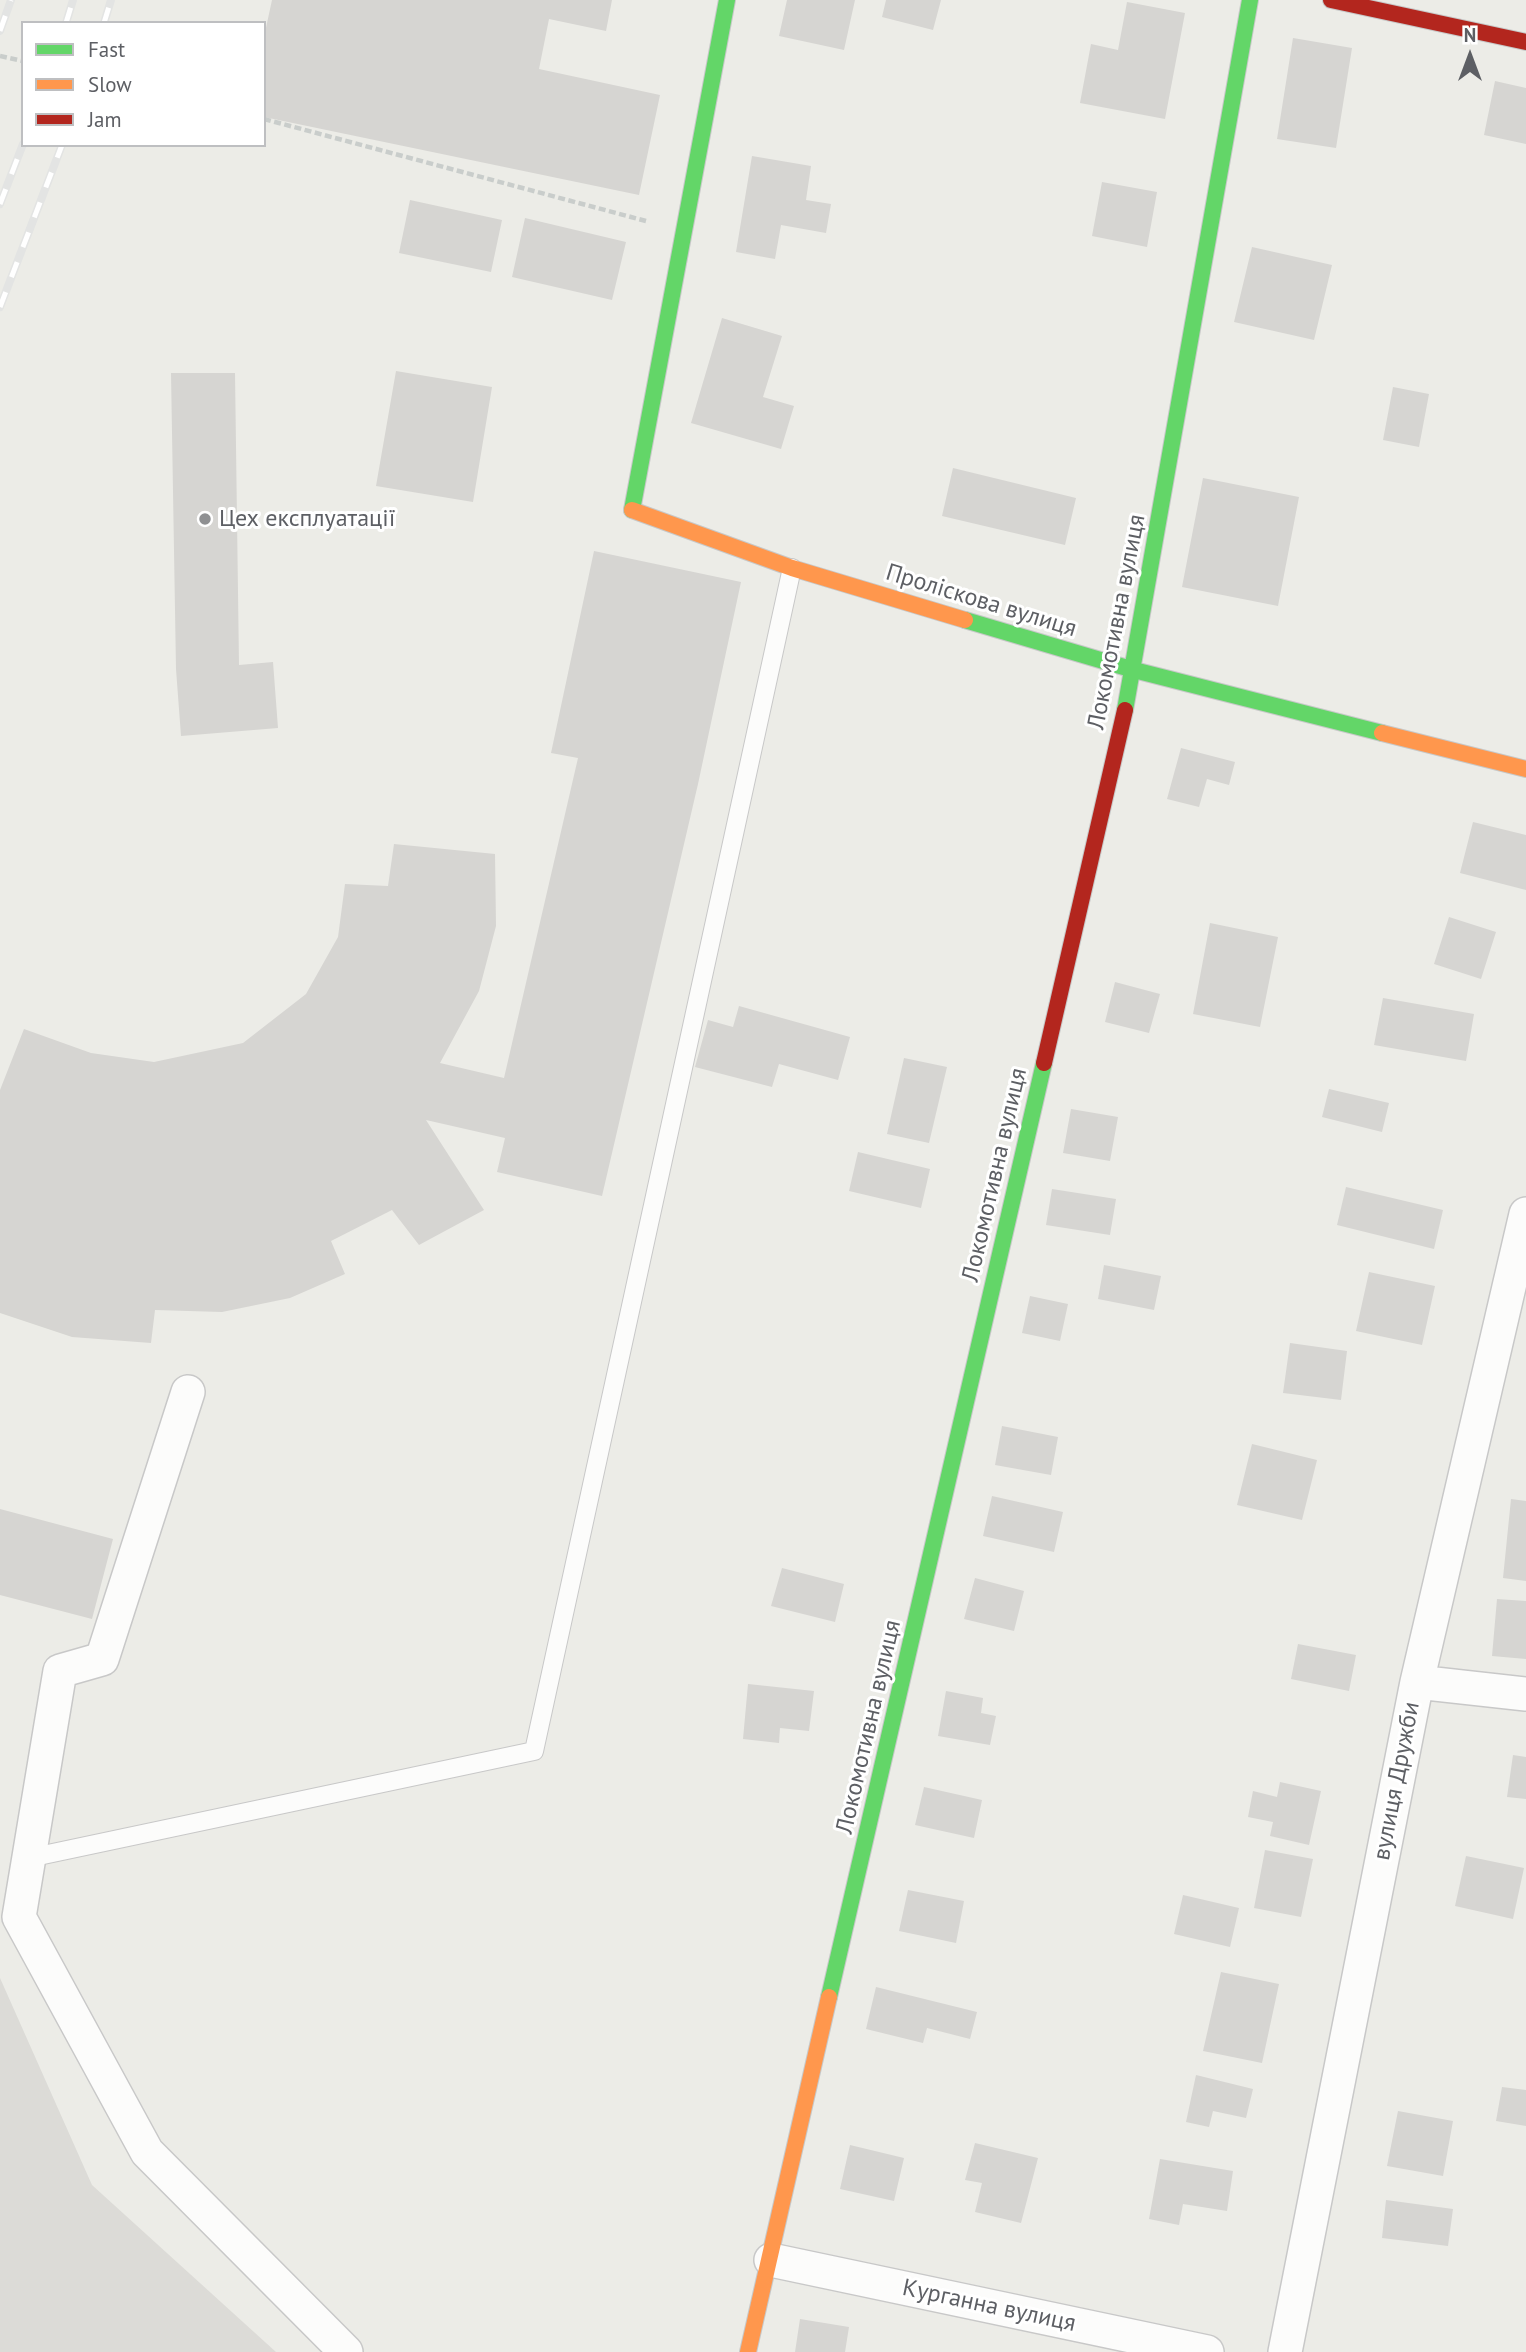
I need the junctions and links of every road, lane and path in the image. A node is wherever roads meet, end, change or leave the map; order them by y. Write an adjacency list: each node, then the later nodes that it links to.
1 (727, 0): 8 (street)
2 (1250, 0): 10 (street, Локомотивна вулиця)
3 (1331, 0): 4 (street)
4 (1526, 42)
5 (0, 56): 6 (path)
6 (21, 61)
7 (266, 119): 8 (path)
8 (684, 231): 9 (street, Проліскова вулиця)
9 (792, 568): 10 (street, Проліскова вулиця); 16 (lane)
10 (1134, 670): 11 (street, Проліскова вулиця); 17 (street, Локомотивна вулиця)
11 (1526, 769)
12 (1526, 1214): 14 (street, вулиця Дружби)
13 (188, 1392): 16 (street)
14 (1417, 1682): 15 (street); 21 (street, вулиця Дружби)
15 (1526, 1695)
16 (29, 1858): 18 (street)
17 (771, 2260): 19 (street, Локомотивна вулиця); 20 (street, Курганна вулиця)
18 (346, 2352)
19 (748, 2352)
20 (1207, 2352)
21 (1285, 2352)

